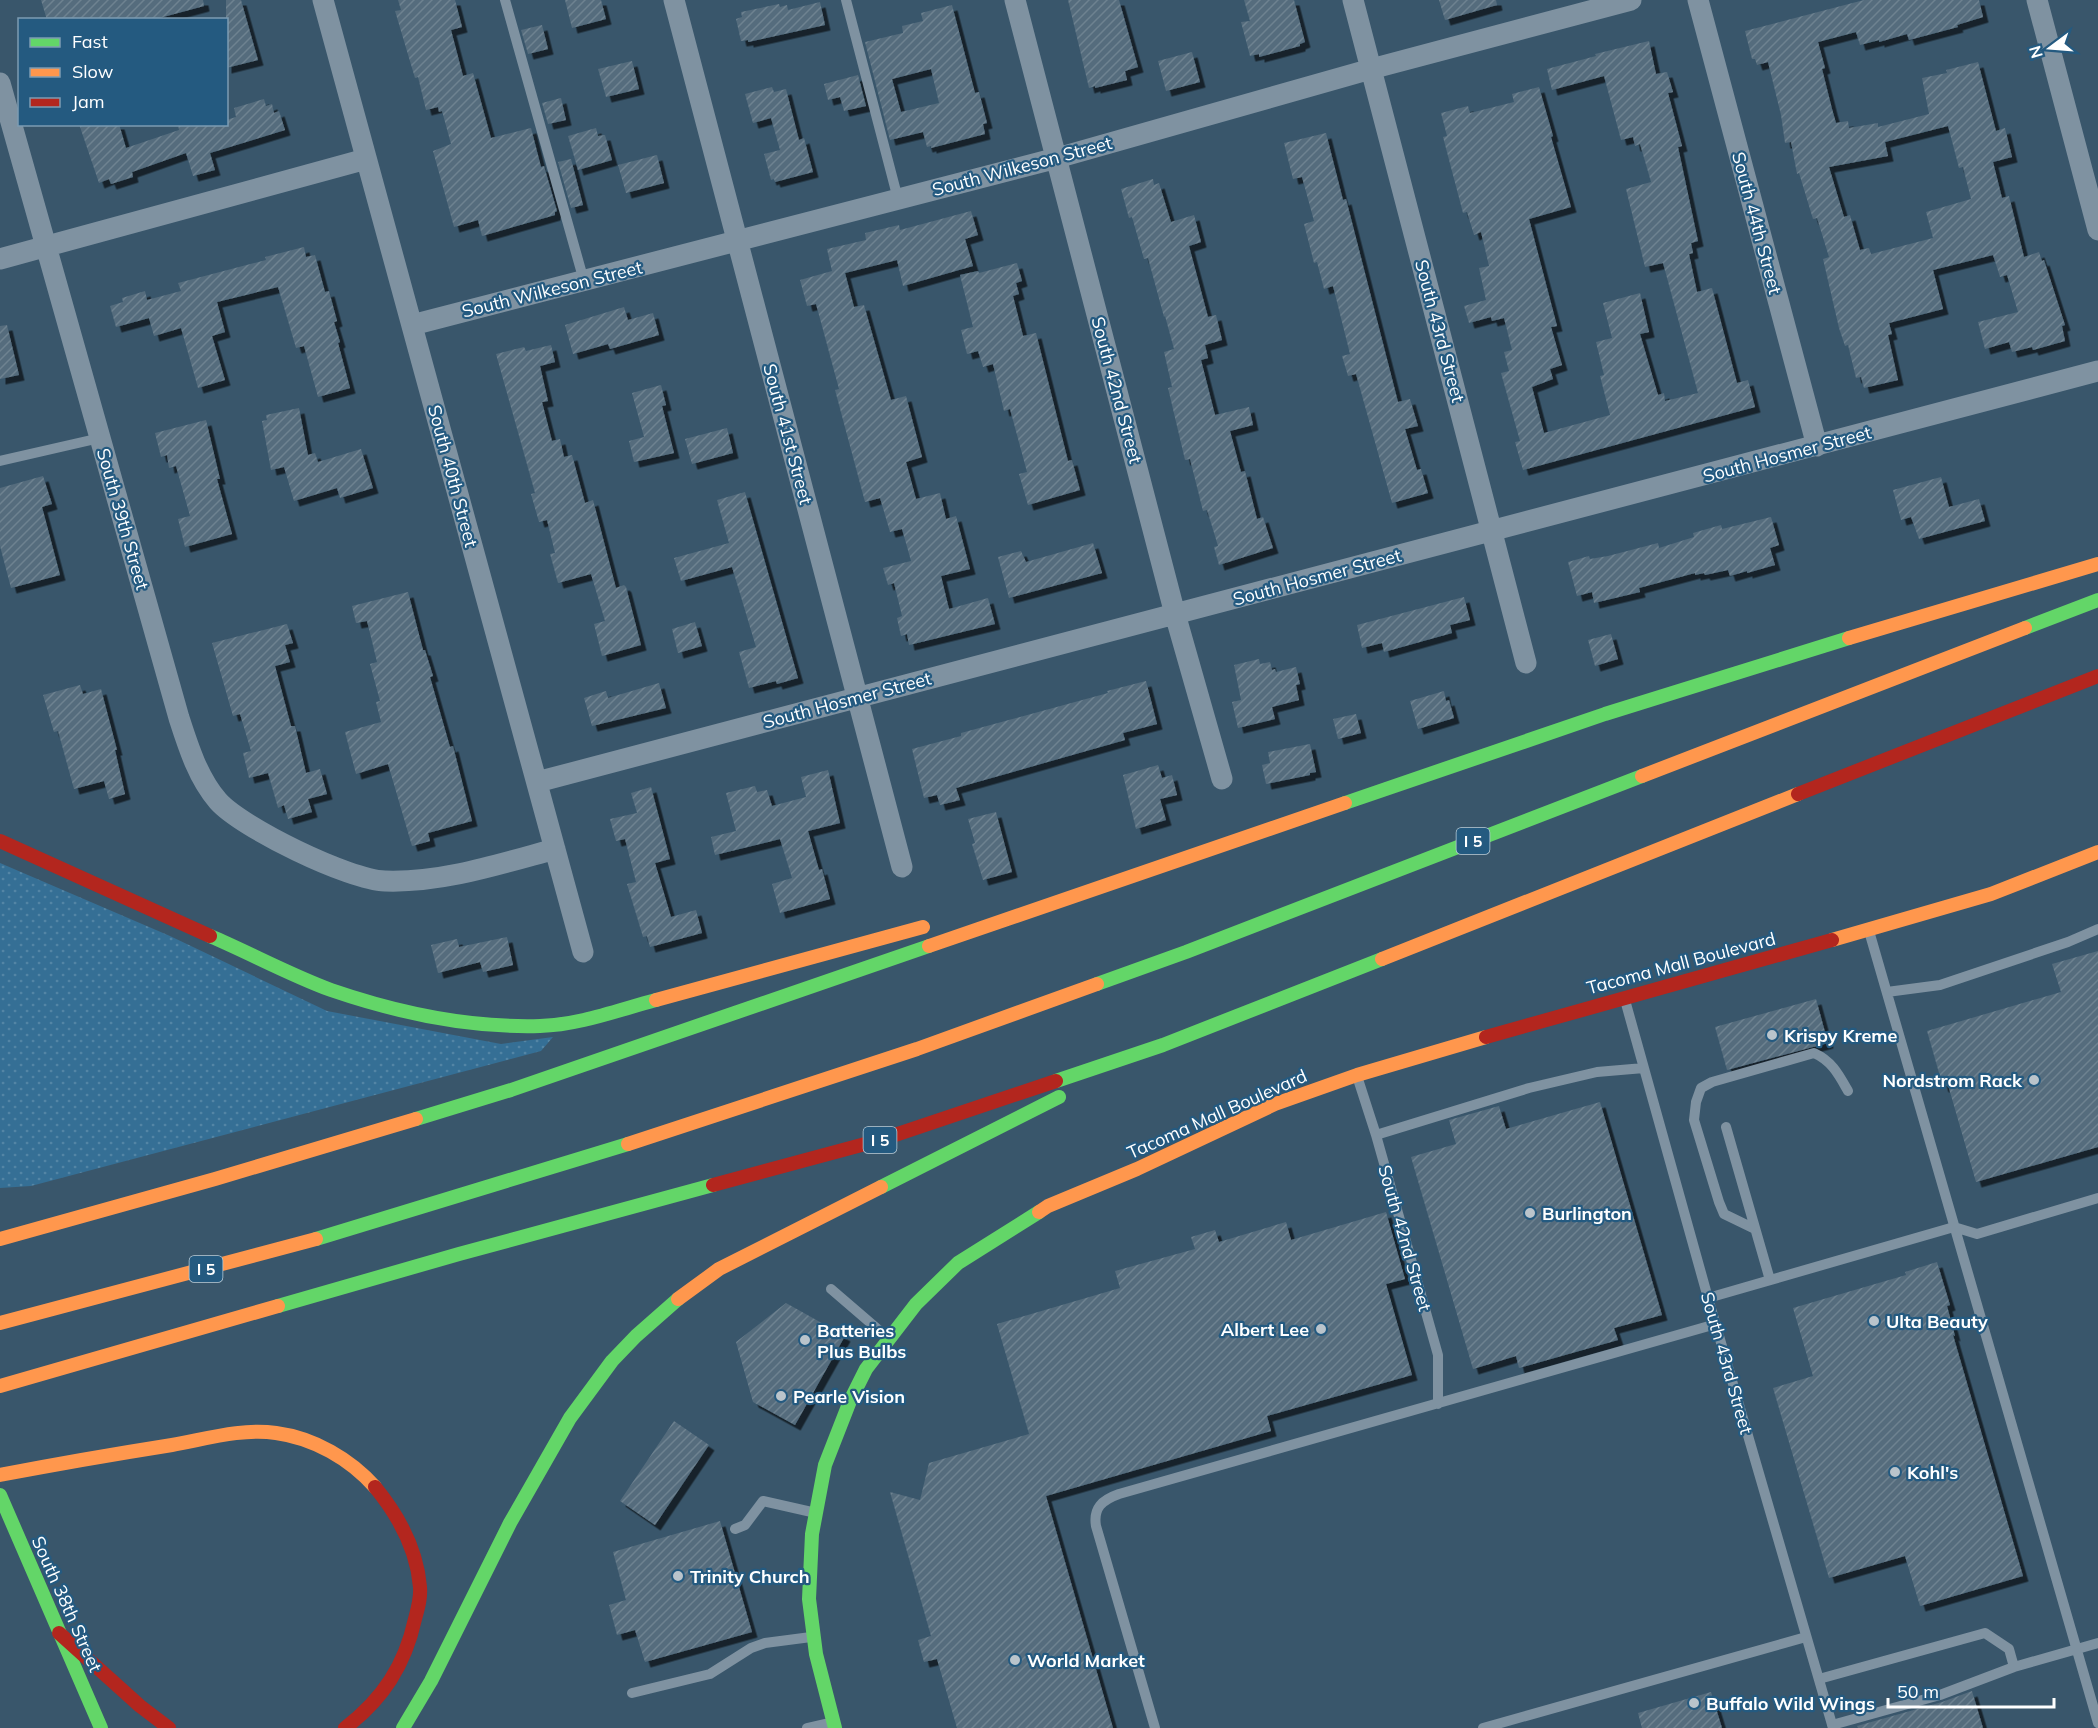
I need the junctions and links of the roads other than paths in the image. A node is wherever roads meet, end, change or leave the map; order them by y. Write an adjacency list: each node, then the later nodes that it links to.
1 (323, 0): 13 (street, South 40th Street)
2 (505, 0): 19 (lane)
3 (674, 0): 16 (street, South 41st Street)
4 (846, 0): 14 (lane)
5 (1015, 0): 12 (street, South 42nd Street)
6 (1353, 0): 10 (street, South 43rd Street)
7 (1631, 0): 10 (street, South Wilkeson Street)
8 (1698, 0): 23 (street, South 44th Street)
9 (2037, 0): 15 (street)
10 (1371, 69): 12 (street, South Wilkeson Street); 25 (street, South 43rd Street)
11 (0, 83): 17 (street, South 39th Street)
12 (1057, 158): 14 (street, South Wilkeson Street); 28 (street, South 42nd Street)
13 (366, 159): 17 (street); 20 (street, South 40th Street)
14 (898, 199): 16 (street, South Wilkeson Street)
15 (2098, 230)
16 (737, 241): 19 (street, South Wilkeson Street); 31 (street, South 41st Street)
17 (46, 246): 18 (street); 22 (street, South 39th Street)
18 (0, 259)
19 (584, 281): 20 (street, South Wilkeson Street)
20 (412, 325): 33 (street, South 40th Street)
21 (2098, 371): 23 (street, South Hosmer Street)
22 (100, 438): 24 (lane); 36 (street, South 39th Street)
23 (1817, 446): 25 (street, South Hosmer Street)
24 (0, 461)
25 (1492, 531): 28 (street, South Hosmer Street); 29 (street, South 43rd Street)
26 (2098, 564): 34 (main road)
27 (2098, 600): 61 (main road, I 5)
28 (1175, 614): 31 (street, South Hosmer Street); 32 (street, South 42nd Street)
29 (1526, 663)
30 (2098, 676): 46 (main road, I 5)
31 (857, 698): 33 (street, South Hosmer Street); 38 (street, South 41st Street)
32 (1222, 779)
33 (537, 782): 36 (street, South 40th Street)
34 (1257, 834): 39 (main road); 52 (main road)
35 (0, 841): 40 (main road)
36 (555, 849): 43 (street, South 40th Street)
37 (2098, 852): 42 (main road, Tacoma Mall Boulevard)
38 (902, 867)
39 (1029, 897)
40 (938, 923)
41 (2098, 929): 44 (lane)
42 (1868, 930): 44 (lane); 45 (main road, Tacoma Mall Boulevard)
43 (583, 952)
44 (1887, 992): 55 (lane)
45 (1624, 997): 47 (lane, South 43rd Street); 48 (main road, Tacoma Mall Boulevard)
46 (1162, 1045): 64 (main road, I 5); 79 (main road)
47 (1644, 1068): 51 (lane); 60 (lane, South 43rd Street)
48 (1357, 1075): 51 (lane, South 42nd Street); 63 (main road, Tacoma Mall Boulevard)
49 (1848, 1091): 56 (lane)
50 (1726, 1127): 56 (lane)
51 (1376, 1135): 65 (lane, South 42nd Street)
52 (215, 1179): 54 (main road); 57 (main road)
53 (2098, 1198): 55 (lane)
54 (0, 1225)
55 (1954, 1227): 58 (lane); 74 (lane)
56 (1755, 1229): 58 (lane)
57 (0, 1239)
58 (1770, 1280): 60 (lane)
59 (831, 1289): 63 (lane)
60 (1708, 1298): 62 (lane, South 43rd Street)
61 (0, 1323)
62 (1716, 1324): 65 (lane); 72 (lane, South 43rd Street)
63 (890, 1339): 68 (main road, Tacoma Mall Boulevard)
64 (0, 1386)
65 (1438, 1404): 86 (lane)
66 (0, 1475): 84 (main road)
67 (0, 1495): 70 (main road, South 38th Street)
68 (816, 1513): 69 (lane); 71 (main road, Tacoma Mall Boulevard)
69 (735, 1529)
70 (59, 1633): 82 (main road, South 38th Street); 83 (main road)
71 (814, 1637): 77 (lane); 80 (main road, Tacoma Mall Boulevard)
72 (1806, 1637): 76 (lane, South 43rd Street); 87 (lane)
73 (2098, 1642): 74 (lane)
74 (2077, 1649): 75 (lane); 78 (lane)
75 (2014, 1666): 76 (lane); 81 (lane)
76 (1819, 1679): 81 (lane, South 43rd Street)
77 (632, 1693)
78 (2098, 1723)
79 (398, 1725)
80 (834, 1725): 85 (lane)
81 (1832, 1726)
82 (101, 1728)
83 (169, 1728)
84 (345, 1728)
85 (807, 1728)
86 (1155, 1728)
87 (1483, 1728)

